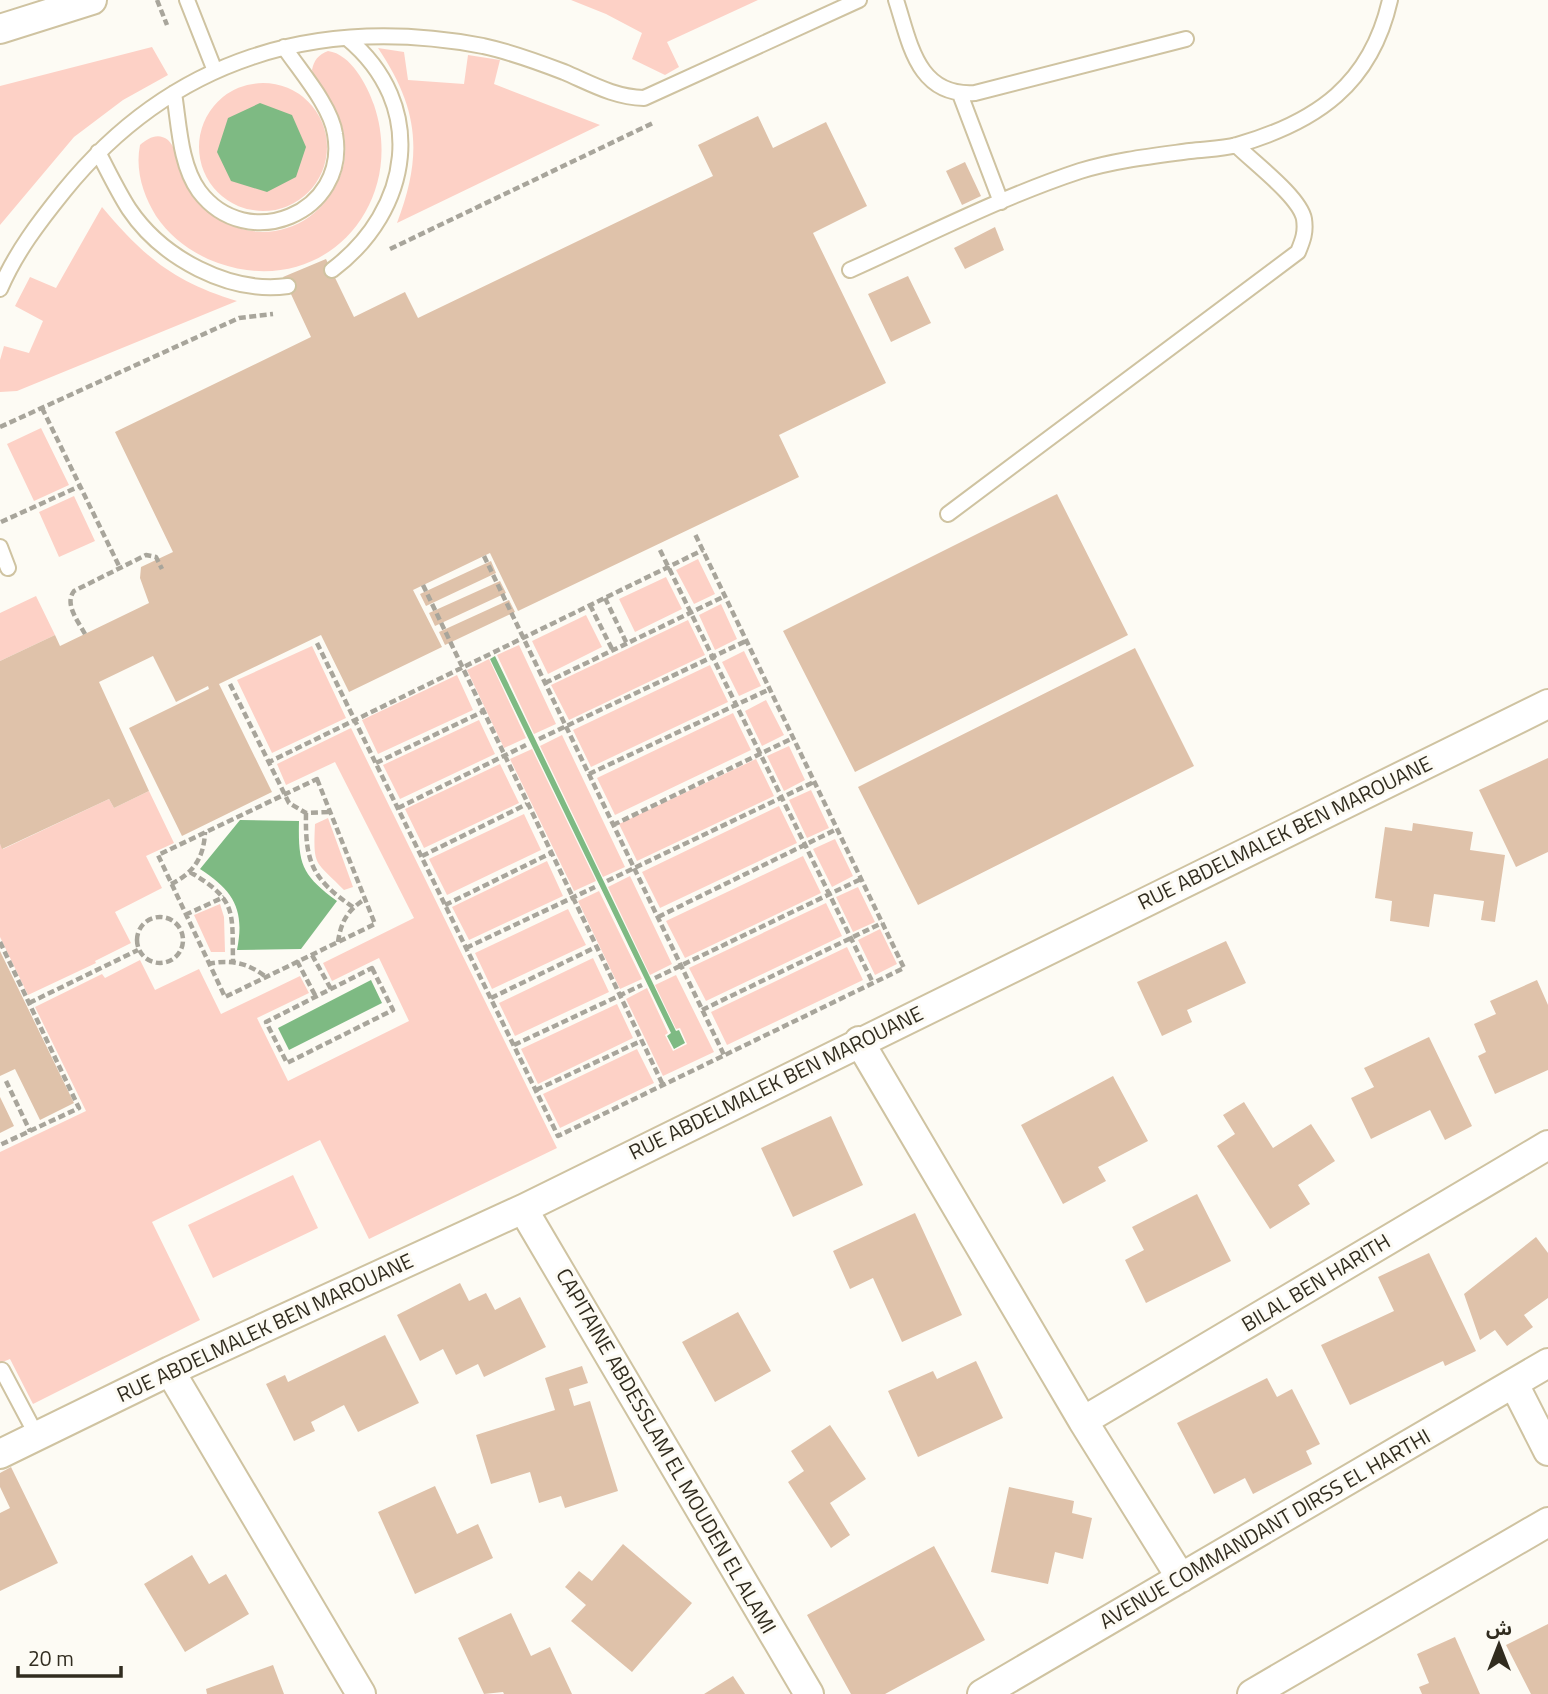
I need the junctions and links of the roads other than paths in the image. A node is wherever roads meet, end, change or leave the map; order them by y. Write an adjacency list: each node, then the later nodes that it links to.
1 (92, 0): 6 (street)
2 (187, 0): 10 (lane)
3 (859, 0): 7 (lane)
4 (896, 0): 12 (lane)
5 (1390, 0): 13 (lane)
6 (0, 29)
7 (347, 38): 9 (lane); 16 (lane)
8 (1186, 39): 12 (lane)
9 (284, 47): 10 (lane); 11 (lane)
10 (215, 71): 11 (lane)
11 (174, 93): 14 (lane)
12 (960, 94): 15 (lane)
13 (1236, 145): 15 (lane); 20 (lane)
14 (98, 152): 18 (lane); 19 (lane)
15 (1001, 202): 17 (lane)
16 (332, 270)
17 (850, 270)
18 (288, 286)
19 (0, 289)
20 (948, 514)
21 (0, 547): 22 (lane)
22 (8, 568)
23 (1548, 704): 24 (street, RUE ABDELMALEK BEN MAROUANE)
24 (859, 1041): 26 (street, RUE ABDELMALEK BEN MAROUANE); 31 (street)
25 (1548, 1145): 31 (street, BILAL BEN HARITH)
26 (523, 1209): 29 (street, RUE ABDELMALEK BEN MAROUANE); 38 (street, CAPITAINE ABDESSLAM EL MOUDEN EL ALAMI)
27 (1548, 1363): 30 (street, AVENUE COMMANDANT DIRSS EL HARTHI)
28 (2, 1370): 32 (lane)
29 (170, 1371): 32 (street, RUE ABDELMALEK BEN MAROUANE); 37 (street)
30 (1514, 1384): 33 (street); 36 (street, AVENUE COMMANDANT DIRSS EL HARTHI)
31 (1083, 1421): 36 (street)
32 (37, 1436): 34 (street, RUE ABDELMALEK BEN MAROUANE)
33 (1548, 1451)
34 (0, 1454)
35 (1548, 1522): 40 (street)
36 (1181, 1578): 39 (street, AVENUE COMMANDANT DIRSS EL HARTHI)
37 (360, 1694)
38 (808, 1694)
39 (982, 1694)
40 (1252, 1694)

